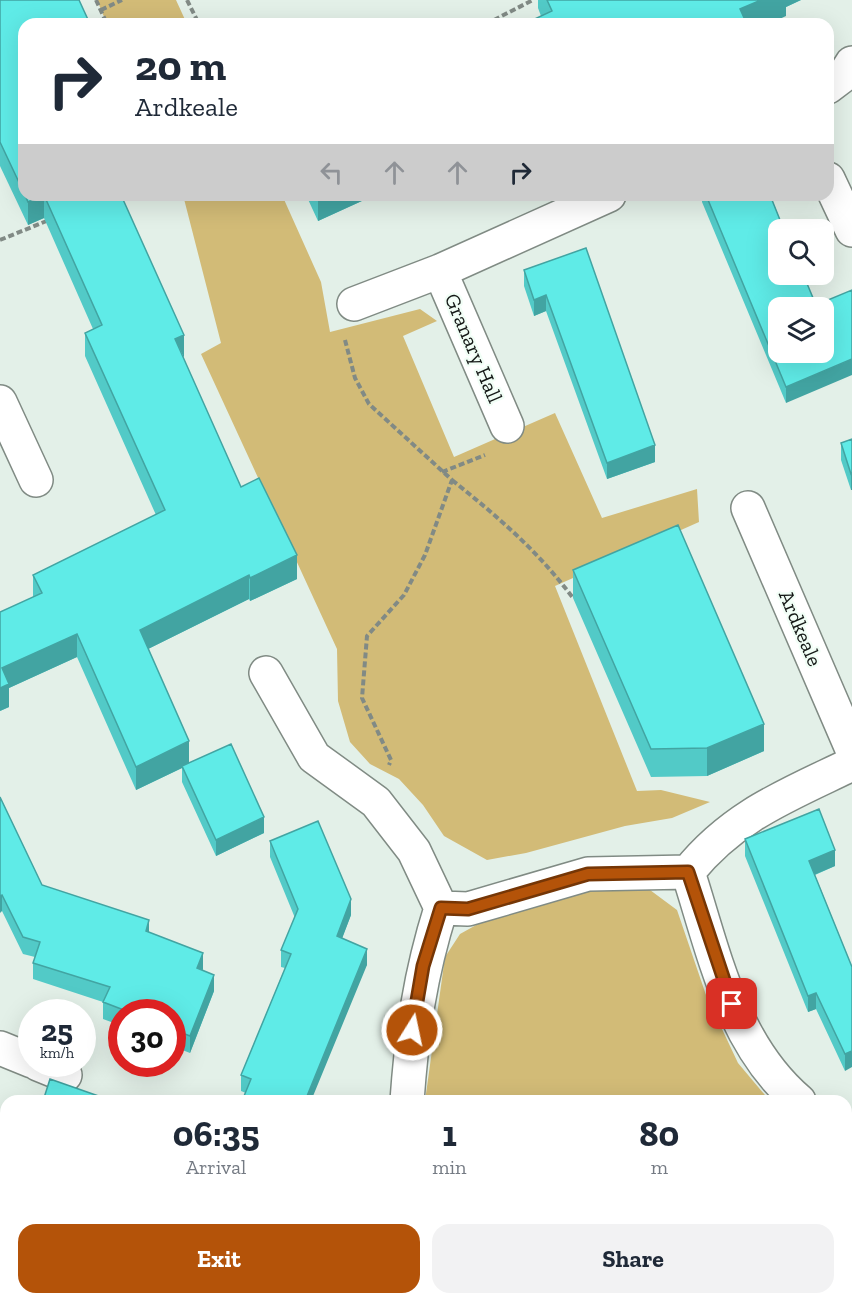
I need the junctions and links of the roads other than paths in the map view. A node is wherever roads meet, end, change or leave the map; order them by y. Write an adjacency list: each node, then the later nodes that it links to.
1 (852, 63): 2 (street)
2 (834, 82)
3 (834, 192): 5 (street)
4 (596, 201): 6 (street, Granary Hall)
5 (852, 230)
6 (440, 271): 7 (street, Granary Hall); 9 (street, Granary Hall)
7 (354, 304)
8 (0, 402): 10 (street)
9 (507, 426)
10 (36, 480)
11 (748, 508): 13 (street, Ardkeale)
12 (266, 673): 16 (street)
13 (852, 749)
14 (852, 764): 15 (street)
15 (688, 872): 16 (street); 20 (street)
16 (441, 908): 19 (street)
17 (0, 1048): 18 (street)
18 (18, 1055)
19 (408, 1095)
20 (792, 1095)

